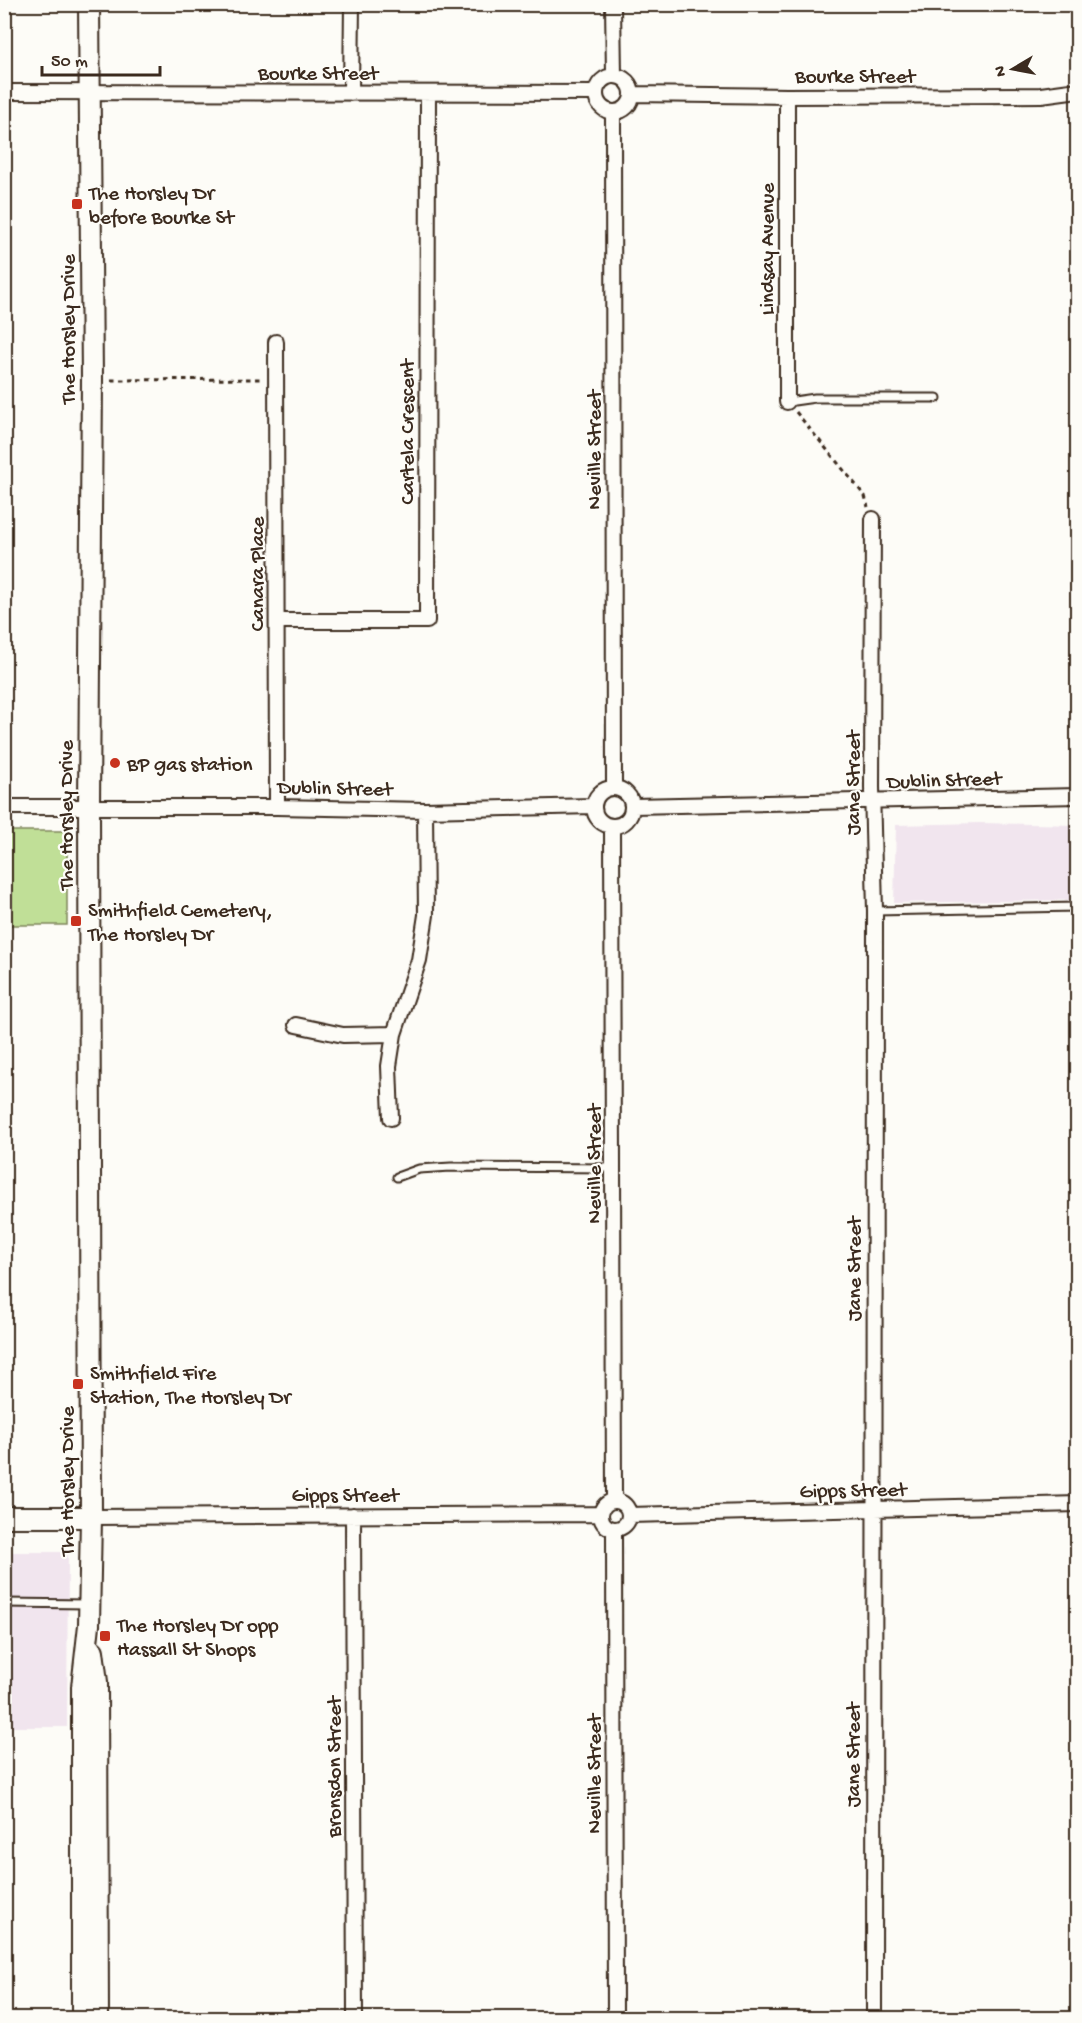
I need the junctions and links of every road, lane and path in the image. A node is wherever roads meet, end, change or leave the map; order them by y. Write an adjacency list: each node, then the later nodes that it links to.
1 (89, 4): 7 (main road, The Horsley Drive)
2 (352, 4): 8 (street)
3 (613, 4): 4 (street)
4 (614, 76): 10 (street); 11 (street)
5 (1077, 90): 12 (street, Bourke Street)
6 (4, 92): 7 (street, Bourke Street)
7 (89, 92): 8 (street, Bourke Street); 27 (main road, The Horsley Drive)
8 (351, 93): 9 (street, Bourke Street)
9 (428, 93): 10 (street, Bourke Street); 20 (street, Cartela Crescent)
10 (596, 93): 13 (street)
11 (633, 94): 12 (street, Bourke Street); 13 (street)
12 (787, 96): 18 (street, Lindsay Avenue)
13 (613, 113): 21 (street, Neville Street)
14 (276, 342): 15 (street, Canara Place)
15 (277, 378): 16 (path); 20 (street, Canara Place)
16 (111, 380)
17 (937, 398): 18 (lane)
18 (787, 402): 19 (path)
19 (873, 519): 23 (street, Jane Street)
20 (277, 621): 28 (street, Canara Place)
21 (614, 787): 24 (street); 25 (street)
22 (1077, 796): 23 (street, Dublin Street)
23 (872, 802): 25 (street, Dublin Street); 32 (street, Jane Street)
24 (593, 806): 29 (street, Dublin Street); 30 (street)
25 (633, 806): 30 (street)
26 (4, 807): 27 (street, Dublin Street)
27 (89, 807): 28 (street, Dublin Street); 44 (main road, The Horsley Drive)
28 (277, 807): 29 (street, Dublin Street)
29 (424, 810): 34 (street)
30 (612, 826): 36 (street, Neville Street)
31 (1077, 907): 32 (lane)
32 (875, 911): 40 (street, Jane Street)
33 (297, 1025): 34 (street)
34 (394, 1034): 35 (street)
35 (391, 1118)
36 (614, 1168): 37 (lane); 38 (street, Neville Street)
37 (397, 1177)
38 (614, 1501): 41 (street); 43 (street)
39 (1077, 1504): 40 (street, Gipps Street)
40 (873, 1509): 43 (street, Gipps Street); 54 (street, Jane Street)
41 (600, 1514): 42 (street, Gipps Street); 46 (street)
42 (353, 1515): 44 (street, Gipps Street); 52 (street, Bronsdon Street)
43 (629, 1515): 46 (street)
44 (91, 1516): 45 (main road); 48 (main road, The Horsley Drive)
45 (4, 1517)
46 (614, 1530): 53 (street, Neville Street)
47 (4, 1604): 48 (lane)
48 (89, 1604): 49 (main road, The Horsley Drive)
49 (89, 1625): 50 (main road, The Horsley Drive); 51 (main road, The Horsley Drive)
50 (82, 2019)
51 (98, 2019)
52 (355, 2019)
53 (615, 2019)
54 (874, 2019)

